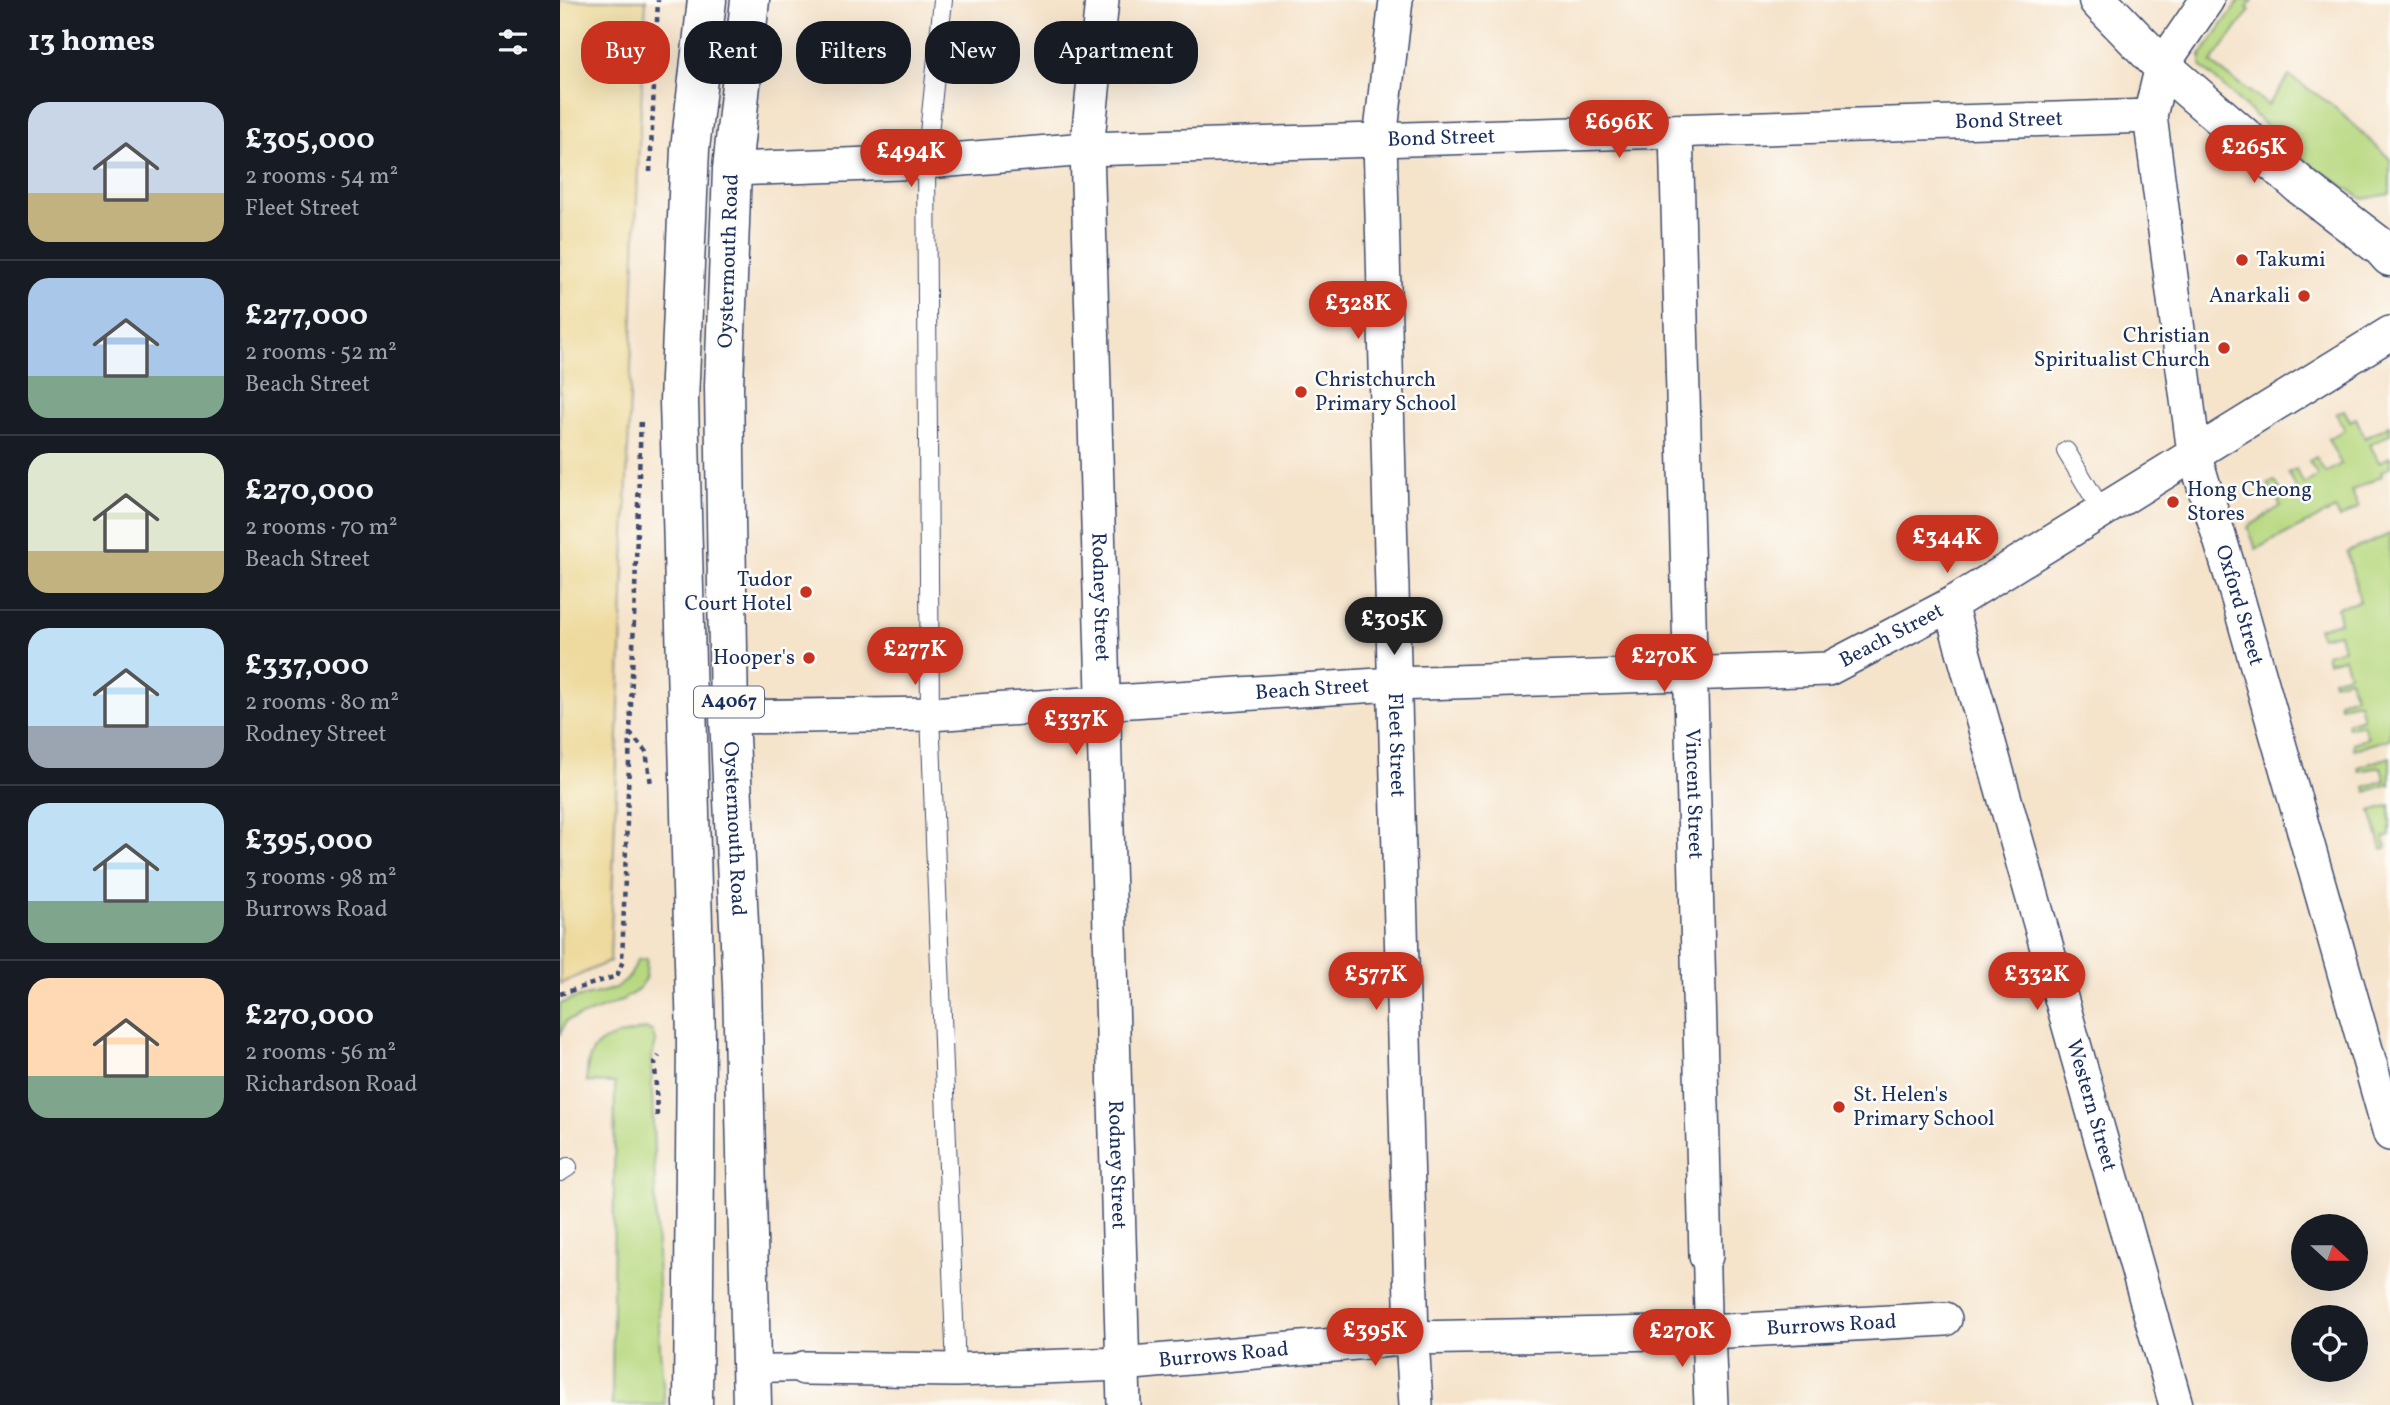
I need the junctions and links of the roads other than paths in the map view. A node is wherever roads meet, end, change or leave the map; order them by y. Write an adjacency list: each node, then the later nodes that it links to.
1 (707, 0): 35 (main road, Oystermouth Road / A4067)
2 (750, 0): 14 (main road, Oystermouth Road / A4067)
3 (943, 0): 13 (lane)
4 (1102, 0): 12 (street, Rodney Street)
5 (1396, 0): 11 (street, Fleet Street)
6 (2098, 0): 8 (main road)
7 (2207, 0): 8 (street)
8 (2162, 66): 9 (street, Oxford Street); 15 (main road)
9 (2150, 117): 10 (street, Bond Street); 18 (street, Oxford Street)
10 (1676, 131): 11 (street, Bond Street); 21 (street, Vincent Street)
11 (1380, 140): 12 (street, Bond Street); 22 (street, Fleet Street)
12 (1087, 149): 13 (street, Bond Street); 23 (street, Rodney Street)
13 (926, 162): 14 (street, Bond Street); 24 (lane)
14 (732, 169): 25 (main road, Oystermouth Road / A4067)
15 (2390, 257)
16 (2390, 333): 18 (street, Beach Street)
17 (2066, 451): 19 (lane)
18 (2194, 453): 19 (street, Beach Street); 26 (street, Oxford Street)
19 (2102, 511): 20 (street, Beach Street)
20 (1950, 605): 21 (street, Beach Street); 39 (street, Western Street)
21 (1690, 673): 22 (street, Beach Street); 27 (street, Vincent Street)
22 (1394, 684): 23 (street, Beach Street); 30 (street, Fleet Street)
23 (1102, 704): 24 (street, Beach Street); 31 (street, Rodney Street)
24 (930, 714): 25 (street, Beach Street); 33 (lane)
25 (729, 717): 34 (main road, Oystermouth Road / A4067)
26 (2390, 1134)
27 (1706, 1256): 29 (street, Vincent Street)
28 (1945, 1319): 29 (street, Burrows Road)
29 (1708, 1332): 30 (street, Burrows Road); 38 (street)
30 (1412, 1338): 31 (street, Burrows Road); 37 (street, Fleet Street)
31 (1122, 1364): 33 (street, Burrows Road); 36 (street, Rodney Street)
32 (804, 1368): 33 (street, Burrows Road); 34 (street, Burrows Road)
33 (956, 1370)
34 (752, 1387)
35 (693, 1405)
36 (1124, 1405)
37 (1416, 1405)
38 (1711, 1405)
39 (2176, 1405)

